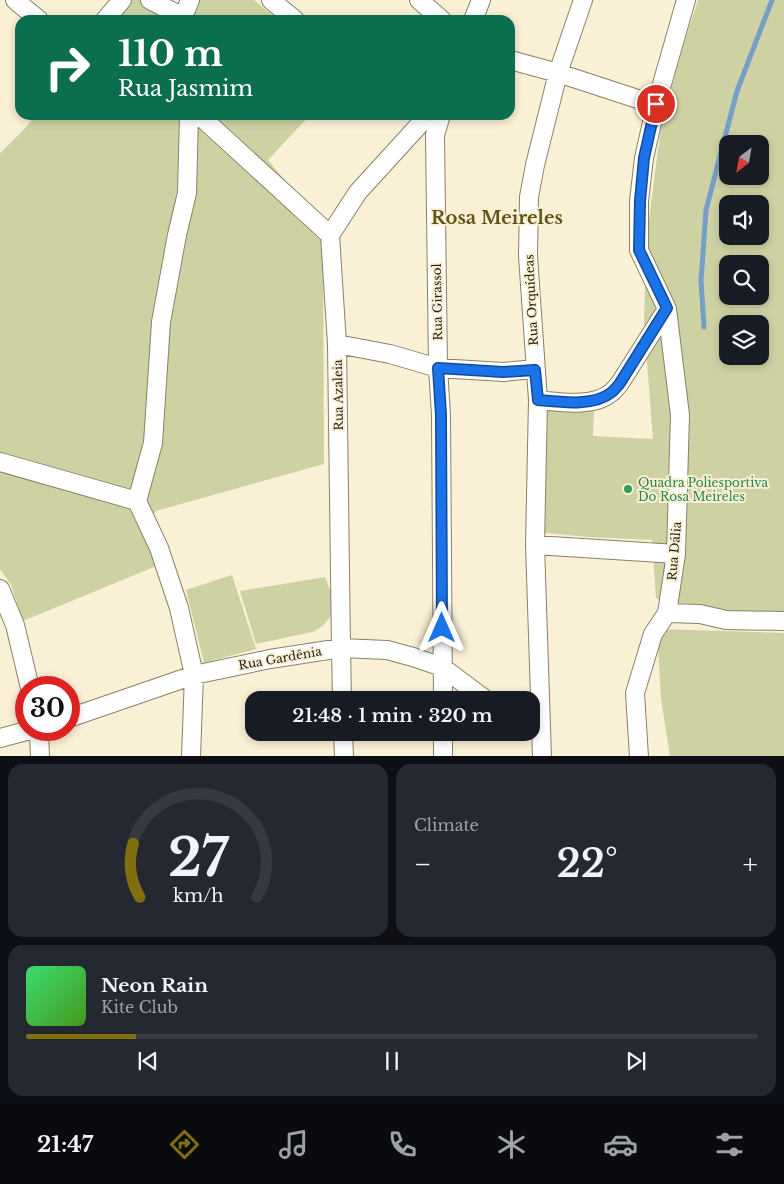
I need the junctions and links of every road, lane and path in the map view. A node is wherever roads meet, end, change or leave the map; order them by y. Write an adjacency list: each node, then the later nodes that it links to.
1 (15, 0): 10 (street)
2 (122, 0): 11 (street)
3 (150, 0): 12 (street)
4 (190, 0): 13 (street)
5 (271, 0): 14 (street)
6 (418, 0): 15 (street)
7 (481, 0): 16 (street)
8 (583, 0): 18 (street, Rua Orquídeas)
9 (686, 0): 19 (street, Rua Dália)
10 (33, 15)
11 (109, 15)
12 (176, 15)
13 (184, 15)
14 (290, 15)
15 (436, 15)
16 (475, 15)
17 (515, 61): 18 (street)
18 (558, 73): 19 (street); 30 (street, Rua Orquídeas)
19 (656, 104): 27 (street, Rua Dália)
20 (189, 120): 33 (street)
21 (204, 120): 26 (street)
22 (416, 120): 26 (street)
23 (418, 120): 25 (street)
24 (440, 120): 25 (street, Rua Girassol)
25 (435, 135): 29 (street, Rua Girassol)
26 (330, 235): 28 (street, Rua Azaleia)
27 (667, 308): 31 (street); 35 (street, Rua Dália)
28 (337, 344): 29 (street); 39 (street, Rua Azaleia)
29 (438, 368): 30 (street); 40 (street, Rua Girassol)
30 (535, 370): 31 (street, Rua Orquídeas)
31 (538, 400): 34 (street, Rua Orquídeas)
32 (0, 462): 33 (street)
33 (137, 501): 41 (street)
34 (535, 545): 35 (street); 52 (street, Rua Orquídeas)
35 (676, 554): 37 (street, Rua Dália)
36 (0, 589): 42 (street)
37 (667, 613): 38 (street); 57 (street, Rua Dália)
38 (784, 621)
39 (341, 648): 40 (street, Rua Gardênia); 41 (street, Rua Gardênia); 43 (street, Rua Azaleia)
40 (442, 667): 44 (street, Rua Girassol); 45 (street, Rua Gardênia)
41 (194, 675): 46 (street, Rua Gardênia); 54 (street)
42 (27, 676)
43 (342, 691)
44 (442, 691)
45 (474, 691)
46 (80, 714)
47 (15, 734): 48 (street)
48 (0, 738)
49 (39, 741): 53 (street)
50 (343, 741): 55 (street)
51 (443, 741): 56 (street)
52 (538, 744)
53 (40, 756)
54 (191, 756)
55 (344, 756)
56 (443, 756)
57 (639, 756)

